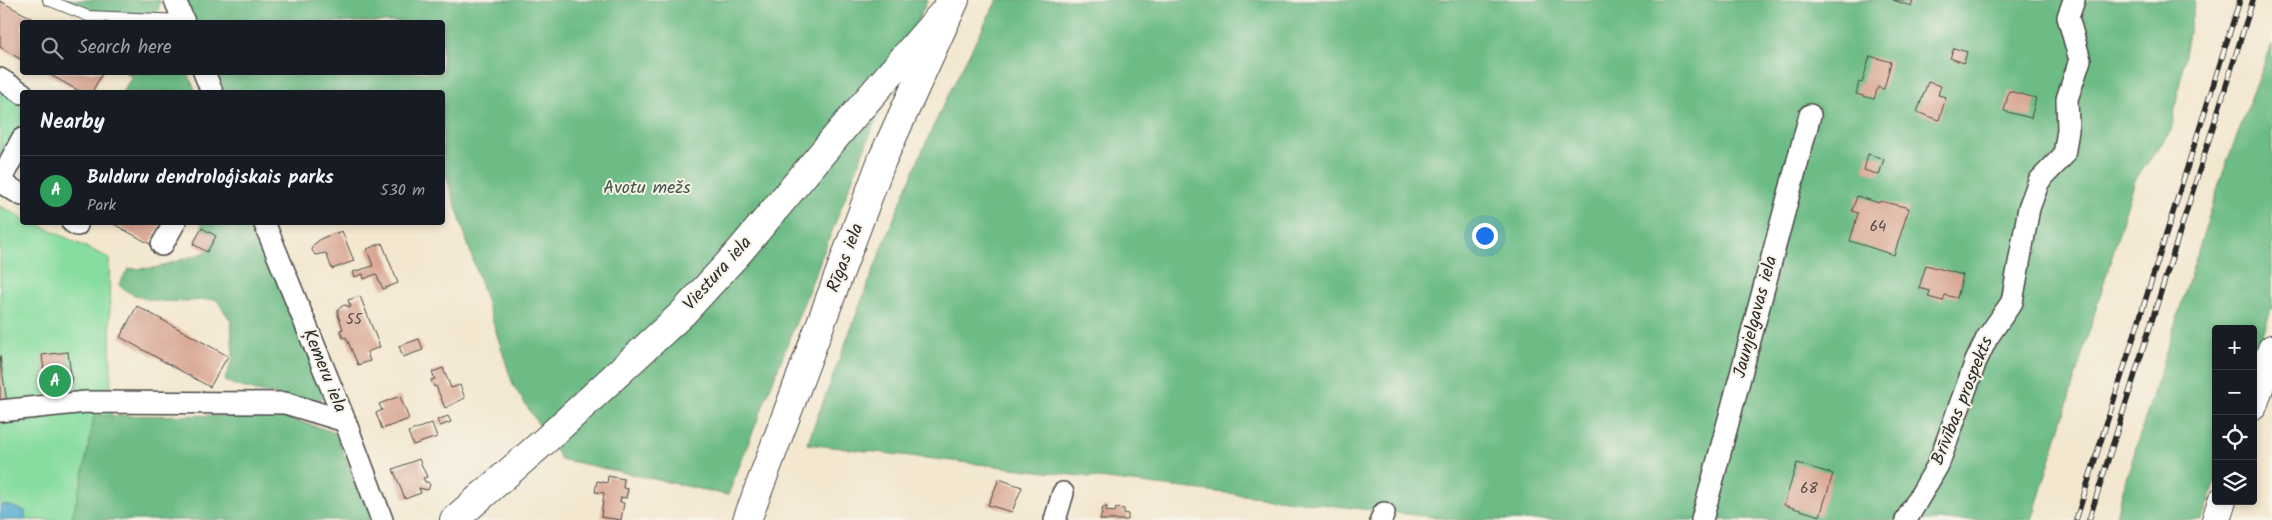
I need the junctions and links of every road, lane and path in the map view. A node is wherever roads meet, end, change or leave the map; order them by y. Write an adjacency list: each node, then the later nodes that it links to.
1 (48, 0): 4 (lane)
2 (954, 0): 23 (street, Viestura iela); 24 (street, Rīgas iela)
3 (2074, 0): 27 (street, Brīvības prospekts)
4 (181, 14)
5 (205, 75): 7 (street)
6 (0, 79): 8 (street)
7 (211, 90)
8 (20, 92)
9 (1810, 115): 26 (street, Jaunjelgavas iela)
10 (20, 144): 11 (street)
11 (0, 182): 12 (street)
12 (20, 193)
13 (173, 225): 15 (street)
14 (265, 225): 19 (street, Ķemeru iela)
15 (162, 246)
16 (2272, 349): 17 (street)
17 (2257, 394)
18 (0, 410): 19 (street)
19 (345, 421): 22 (street, Ķemeru iela)
20 (1064, 493): 25 (street)
21 (2221, 505): 28 (street)
22 (382, 520)
23 (454, 520)
24 (747, 520)
25 (1055, 520)
26 (1702, 520)
27 (1906, 520)
28 (2216, 520)

